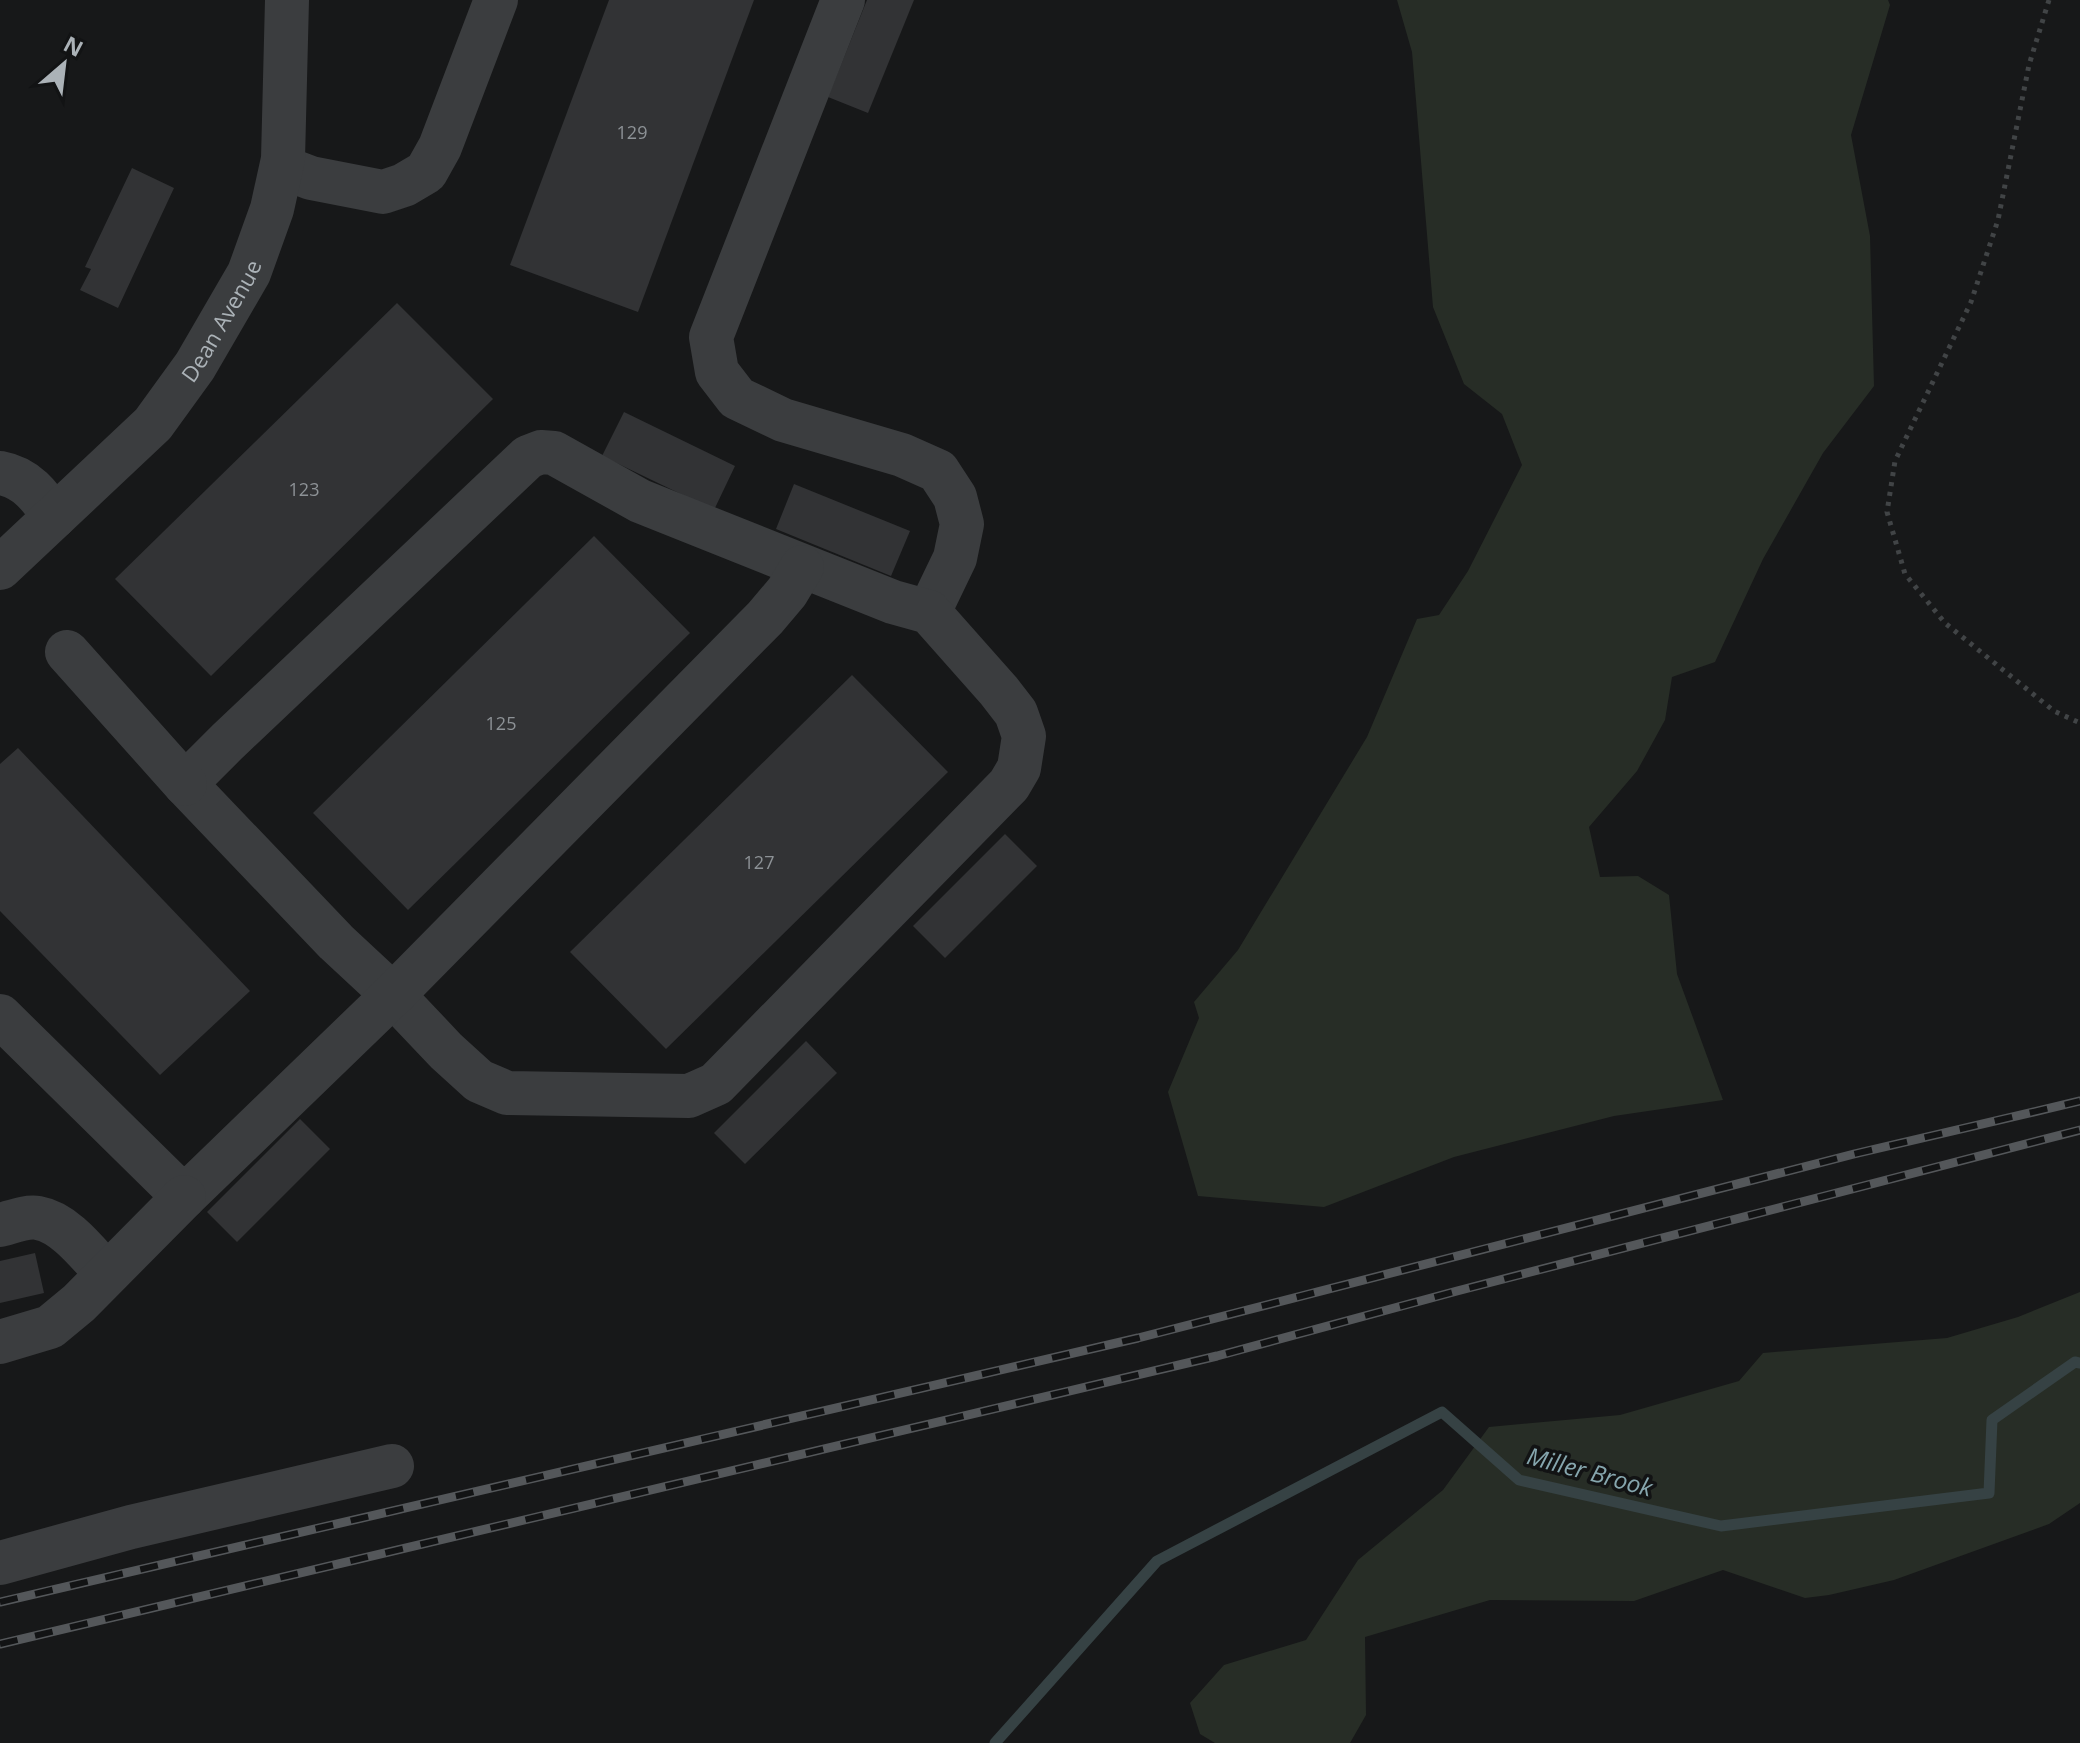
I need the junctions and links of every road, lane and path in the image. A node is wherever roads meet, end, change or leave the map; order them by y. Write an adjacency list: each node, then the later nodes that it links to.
1 (287, 0): 5 (street, Dean Avenue)
2 (496, 0): 5 (street)
3 (843, 0): 10 (street)
4 (2049, 0): 12 (path)
5 (282, 167): 7 (street, Dean Avenue)
6 (0, 473): 7 (street)
7 (54, 517): 9 (street, Dean Avenue)
8 (802, 567): 10 (street); 13 (street); 14 (street)
9 (0, 568)
10 (929, 612): 14 (street)
11 (67, 652): 13 (street)
12 (2080, 723)
13 (185, 784): 14 (street)
14 (393, 995): 16 (street)
15 (0, 1016): 16 (street)
16 (184, 1197): 18 (street)
17 (0, 1225): 18 (street)
18 (107, 1274): 19 (street)
19 (0, 1342)
20 (392, 1466): 21 (street)
21 (0, 1563)

